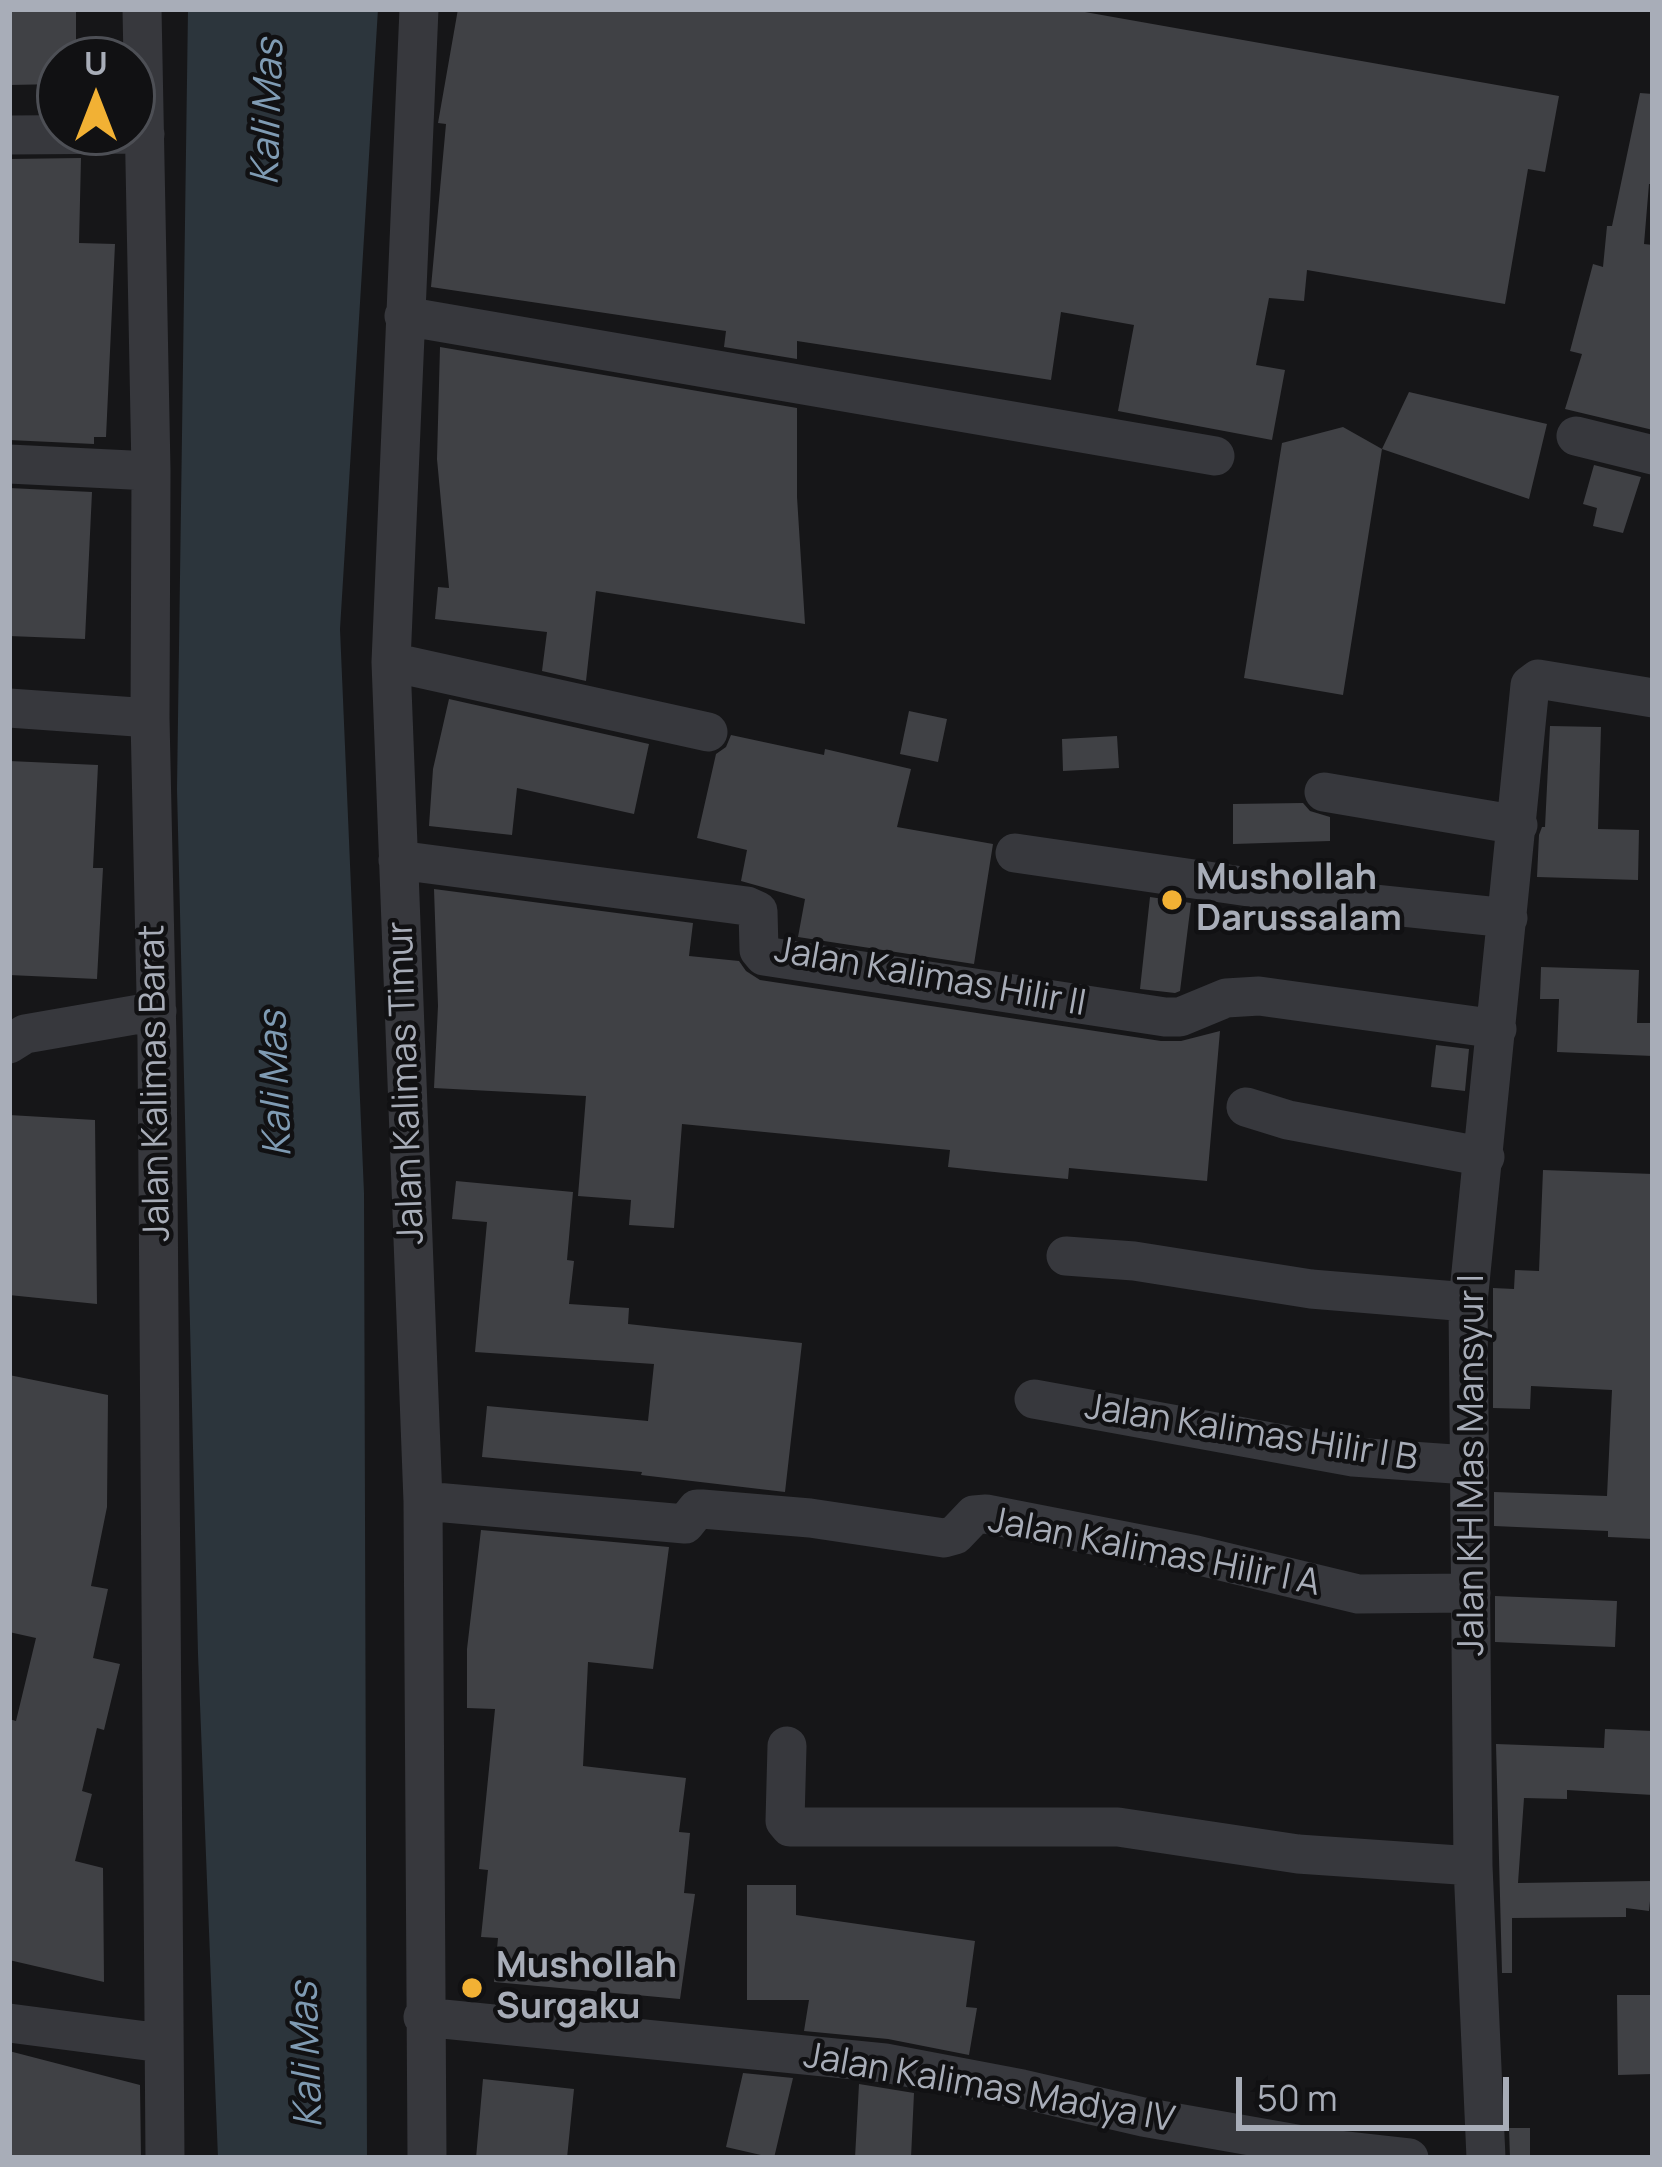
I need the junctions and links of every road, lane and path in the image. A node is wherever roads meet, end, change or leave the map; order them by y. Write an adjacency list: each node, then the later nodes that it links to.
1 (419, 9): 3 (street, Jalan Kalimas Timur)
2 (145, 156): 8 (street, Jalan Kalimas Barat)
3 (404, 316): 6 (street); 9 (street, Jalan Kalimas Timur)
4 (1576, 436): 5 (street)
5 (1653, 454)
6 (1215, 456)
7 (9, 464): 8 (street)
8 (151, 471): 12 (street, Jalan Kalimas Barat)
9 (391, 662): 13 (street); 17 (street, Jalan Kalimas Timur)
10 (1653, 698): 15 (street, Jalan KH Mas Mansyur I)
11 (9, 708): 12 (street)
12 (150, 718): 19 (street, Jalan Kalimas Barat)
13 (708, 732)
14 (1324, 792): 15 (street)
15 (1518, 825): 18 (street, Jalan KH Mas Mansyur I)
16 (1015, 853): 18 (street)
17 (398, 860): 20 (street, Jalan Kalimas Hilir II); 28 (street, Jalan Kalimas Timur)
18 (1508, 918): 20 (street, Jalan KH Mas Mansyur I)
19 (157, 1011): 21 (street); 34 (street, Jalan Kalimas Barat)
20 (1497, 1029): 23 (street, Jalan KH Mas Mansyur I)
21 (9, 1044)
22 (1246, 1106): 23 (street)
23 (1485, 1157): 25 (street, Jalan KH Mas Mansyur I)
24 (1066, 1256): 25 (street)
25 (1468, 1302): 27 (street, Jalan KH Mas Mansyur I)
26 (1034, 1400): 27 (street, Jalan Kalimas Hilir I B)
27 (1468, 1465): 29 (street, Jalan KH Mas Mansyur I)
28 (423, 1502): 29 (street, Jalan Kalimas Hilir I A); 32 (street, Jalan Kalimas Timur)
29 (1472, 1593): 31 (street, Jalan KH Mas Mansyur I)
30 (787, 1746): 31 (street)
31 (1473, 1866): 38 (street, Jalan KH Mas Mansyur I)
32 (423, 2018): 36 (street, Jalan Kalimas Timur); 37 (street, Jalan Kalimas Madya IV)
33 (9, 2023): 34 (street)
34 (162, 2043): 35 (street, Jalan Kalimas Barat)
35 (165, 2158)
36 (427, 2158)
37 (1409, 2158)
38 (1486, 2158)

